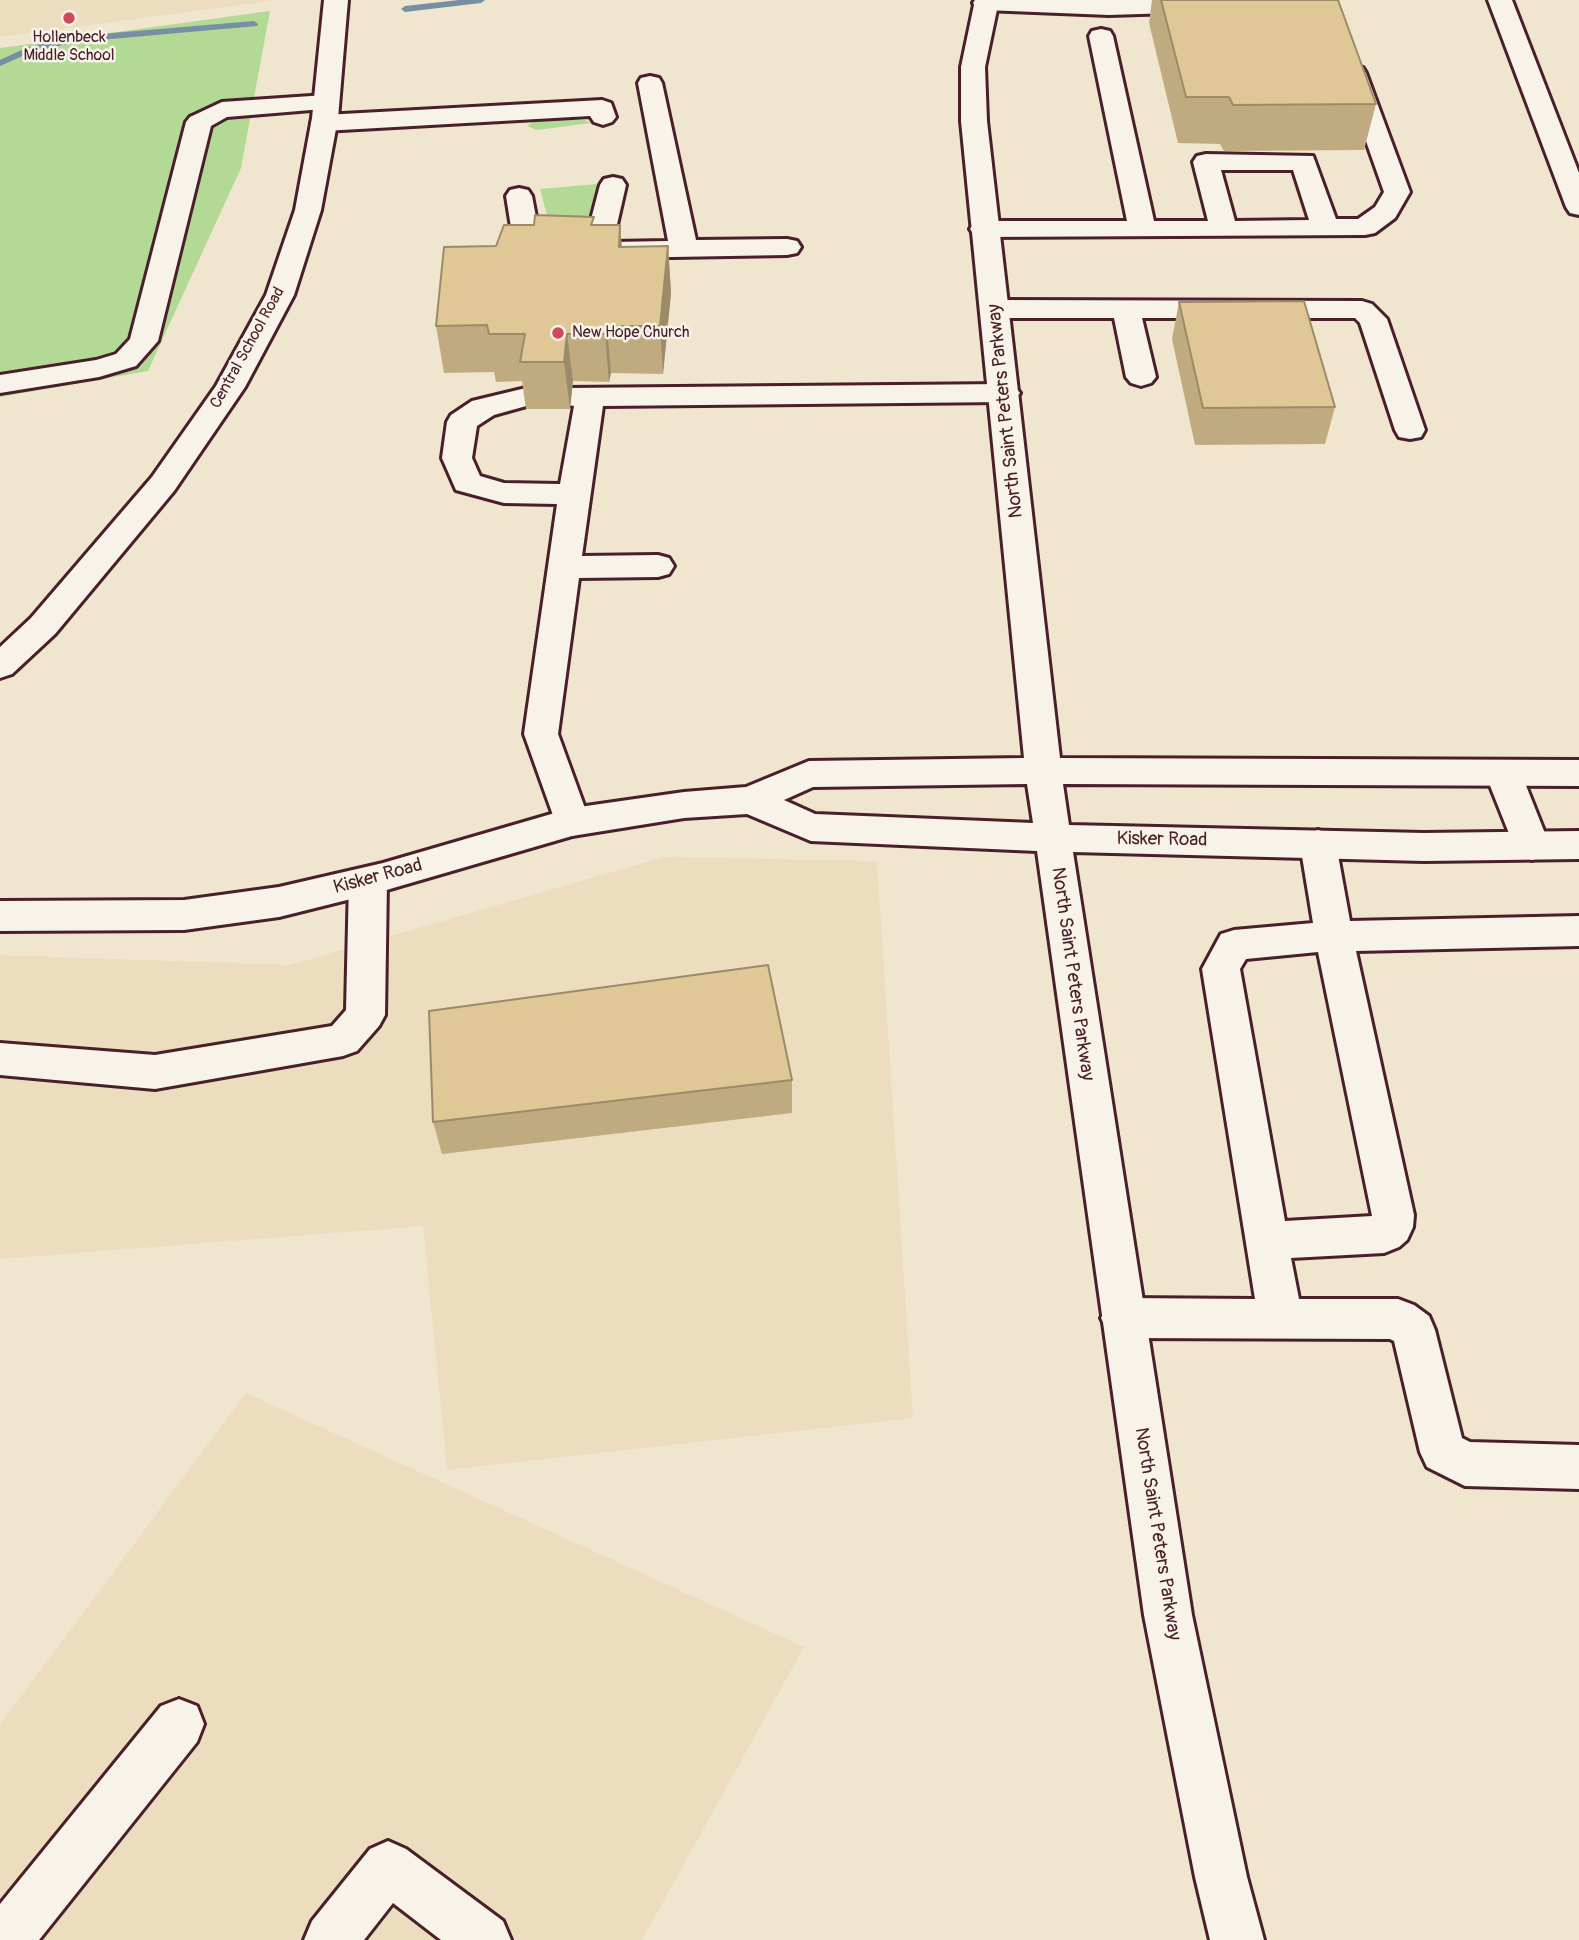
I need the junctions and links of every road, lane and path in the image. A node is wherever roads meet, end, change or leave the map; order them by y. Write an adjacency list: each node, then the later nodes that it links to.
1 (336, 0): 8 (main road, Central School Road)
2 (1500, 0): 12 (main road)
3 (986, 2): 4 (main road); 14 (main road, North Saint Peters Parkway)
4 (1223, 4)
5 (1101, 36): 15 (main road)
6 (1345, 46): 13 (main road)
7 (650, 83): 18 (main road)
8 (325, 113): 9 (main road); 23 (main road); 30 (main road, Central School Road)
9 (603, 117)
10 (613, 186): 19 (main road)
11 (519, 197): 19 (main road)
12 (1579, 207)
13 (1325, 228): 16 (main road); 16 (main road)
14 (984, 229): 15 (main road); 20 (main road, North Saint Peters Parkway)
15 (1143, 229): 16 (main road)
16 (1224, 229)
17 (787, 247): 18 (main road)
18 (684, 249): 19 (main road)
19 (597, 250)
20 (995, 309): 21 (main road); 24 (main road, North Saint Peters Parkway)
21 (1126, 309): 22 (main road); 26 (main road)
22 (1141, 377)
23 (0, 384)
24 (1005, 393): 27 (main road); 31 (main road, North Saint Peters Parkway)
25 (526, 397): 27 (main road)
26 (1410, 430)
27 (574, 494): 29 (main road)
28 (658, 566): 29 (main road)
29 (564, 567): 35 (main road)
30 (0, 666)
31 (1043, 771): 33 (main road, Kisker Road); 34 (main road, Kisker Road); 36 (main road, North Saint Peters Parkway)
32 (1579, 772): 33 (main road, Kisker Road)
33 (1503, 773): 39 (main road)
34 (750, 800): 35 (main road, Kisker Road); 36 (main road, Kisker Road)
35 (572, 822): 40 (main road, Kisker Road)
36 (1052, 838): 37 (main road, Kisker Road); 46 (main road, North Saint Peters Parkway)
37 (1318, 844): 39 (main road, Kisker Road); 43 (main road)
38 (1579, 845): 39 (main road, Kisker Road)
39 (1532, 846)
40 (368, 881): 41 (main road, Kisker Road); 44 (main road)
41 (0, 917)
42 (1579, 931): 43 (main road)
43 (1334, 936): 45 (main road); 45 (main road)
44 (0, 1059)
45 (1268, 1241): 47 (main road)
46 (1123, 1318): 47 (main road); 53 (main road, North Saint Peters Parkway)
47 (1280, 1318): 48 (main road)
48 (1579, 1467)
49 (179, 1724): 50 (main road)
50 (5, 1940)
51 (331, 1940): 52 (main road)
52 (484, 1940)
53 (1237, 1940)

